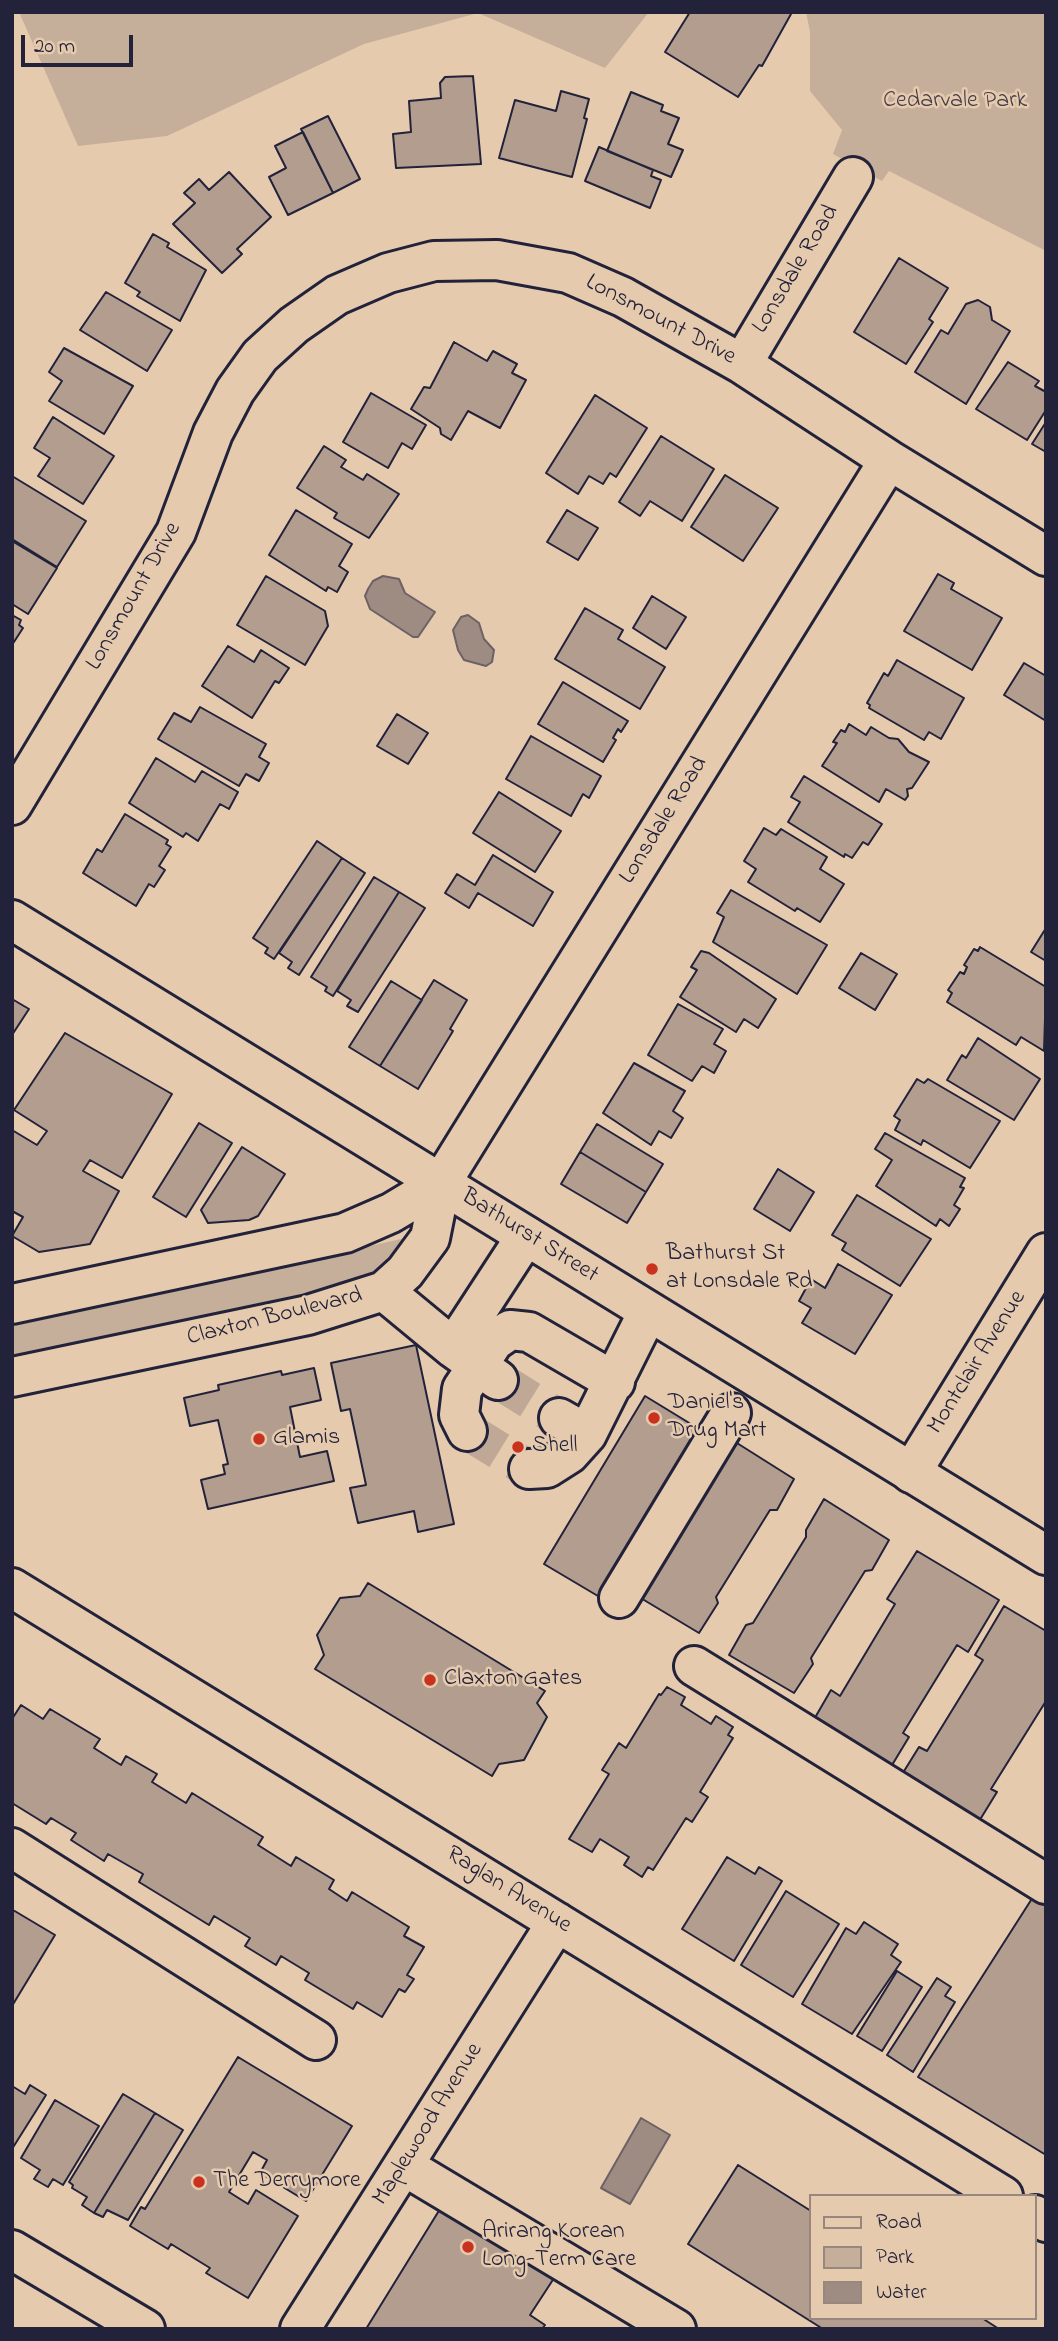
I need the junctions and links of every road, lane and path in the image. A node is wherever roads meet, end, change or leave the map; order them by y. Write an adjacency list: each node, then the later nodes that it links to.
1 (853, 177): 2 (street, Lonsdale Road)
2 (743, 364): 3 (street, Lonsmount Drive); 5 (street, Lonsmount Drive)
3 (889, 460): 4 (street, Lonsmount Drive); 7 (street, Lonsdale Road)
4 (1046, 556)
5 (12, 805)
6 (12, 920): 7 (street, Bathurst Street)
7 (441, 1183): 8 (street, Bathurst Street); 10 (street, Claxton Boulevard); 11 (street)
8 (526, 1236): 12 (street, Bathurst Street); 13 (street)
9 (1046, 1253): 19 (street, Montclair Avenue)
10 (384, 1291): 13 (street); 14 (street, Claxton Boulevard)
11 (12, 1304)
12 (648, 1312): 15 (street); 19 (street, Bathurst Street)
13 (475, 1365): 15 (street); 17 (street)
14 (12, 1377)
15 (615, 1382): 18 (street)
16 (731, 1413): 22 (street)
17 (467, 1431)
18 (529, 1469)
19 (911, 1473): 20 (street, Bathurst Street)
20 (1046, 1555)
21 (12, 1588): 26 (street, Raglan Avenue)
22 (618, 1598)
23 (694, 1667): 25 (street)
24 (12, 1848): 27 (street)
25 (1046, 1884)
26 (557, 1922): 28 (street, Maplewood Avenue); 29 (street, Raglan Avenue)
27 (316, 2040)
28 (404, 2166): 32 (street, Maplewood Avenue); 33 (street)
29 (1000, 2194)
30 (12, 2250): 31 (street)
31 (126, 2324)
32 (300, 2329)
33 (676, 2329)

